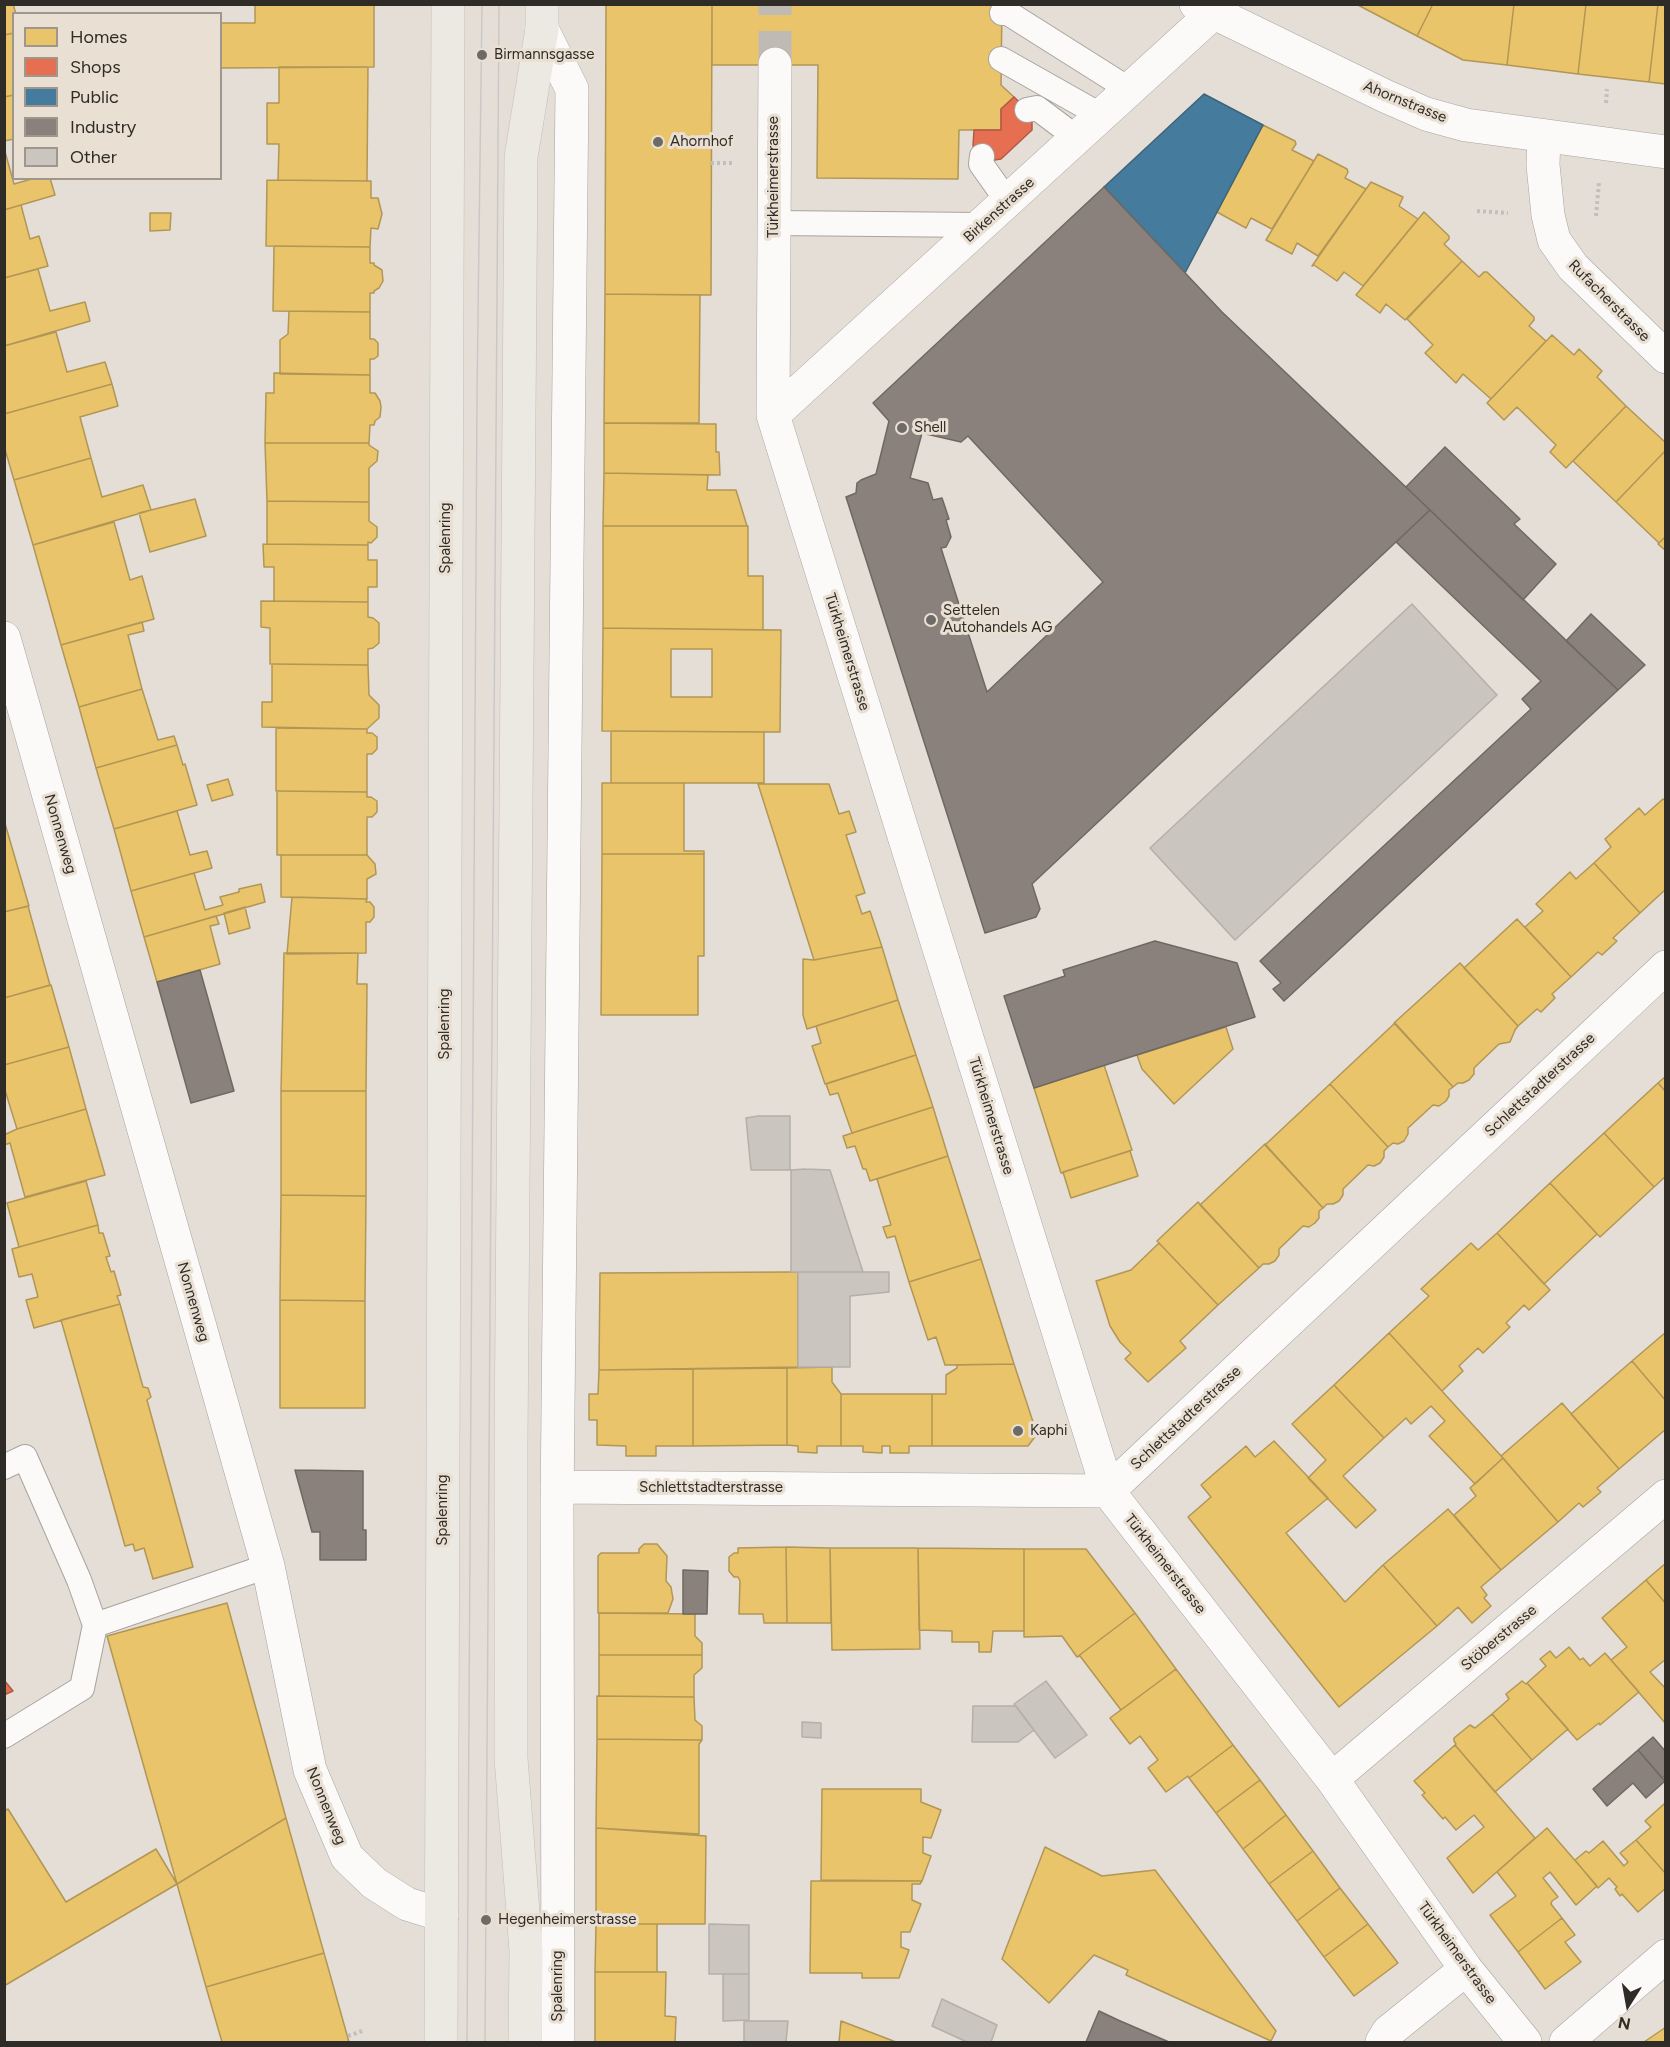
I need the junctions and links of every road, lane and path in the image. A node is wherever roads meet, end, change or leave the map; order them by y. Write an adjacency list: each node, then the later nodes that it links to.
1 (448, 4): 29 (main road, Spalenring)
2 (1211, 8): 7 (street, Birkenstrasse); 10 (street, Ahornstrasse)
3 (1002, 13): 7 (lane)
4 (542, 17): 22 (street, Spalenring); 35 (main road, Spalenring)
5 (1001, 59): 9 (lane)
6 (775, 64): 15 (street, Türkheimerstrasse)
7 (1130, 90): 9 (street, Birkenstrasse)
8 (1027, 110): 11 (lane)
9 (1102, 116): 11 (street, Birkenstrasse)
10 (1544, 136): 12 (street, Ahornstrasse); 17 (street, Rufacherstrasse)
11 (1077, 138): 14 (street, Birkenstrasse)
12 (1665, 152)
13 (982, 156): 14 (lane)
14 (1008, 202): 16 (street, Birkenstrasse)
15 (774, 223): 16 (lane); 18 (street, Türkheimerstrasse)
16 (981, 225): 18 (street, Birkenstrasse)
17 (1665, 357)
18 (773, 415): 23 (street, Türkheimerstrasse)
19 (6, 647): 25 (street, Nonnenweg)
20 (1665, 967): 23 (street, Schlettstadterstrasse)
21 (4, 1467): 26 (lane)
22 (557, 1487): 23 (street, Schlettstadterstrasse); 36 (street, Spalenring)
23 (1108, 1491): 28 (street, Türkheimerstrasse)
24 (1665, 1496): 28 (street, Stöberstrasse)
25 (268, 1566): 26 (lane); 29 (street, Nonnenweg)
26 (95, 1625): 27 (lane)
27 (4, 1736)
28 (1332, 1779): 31 (street, Türkheimerstrasse)
29 (442, 1915): 34 (main road, Spalenring)
30 (1665, 1956): 39 (street)
31 (1466, 1969): 37 (street); 38 (street, Türkheimerstrasse)
32 (364, 2030): 33 (path)
33 (348, 2036)
34 (441, 2043)
35 (525, 2043)
36 (558, 2043)
37 (1382, 2043)
38 (1525, 2043)
39 (1566, 2043)

